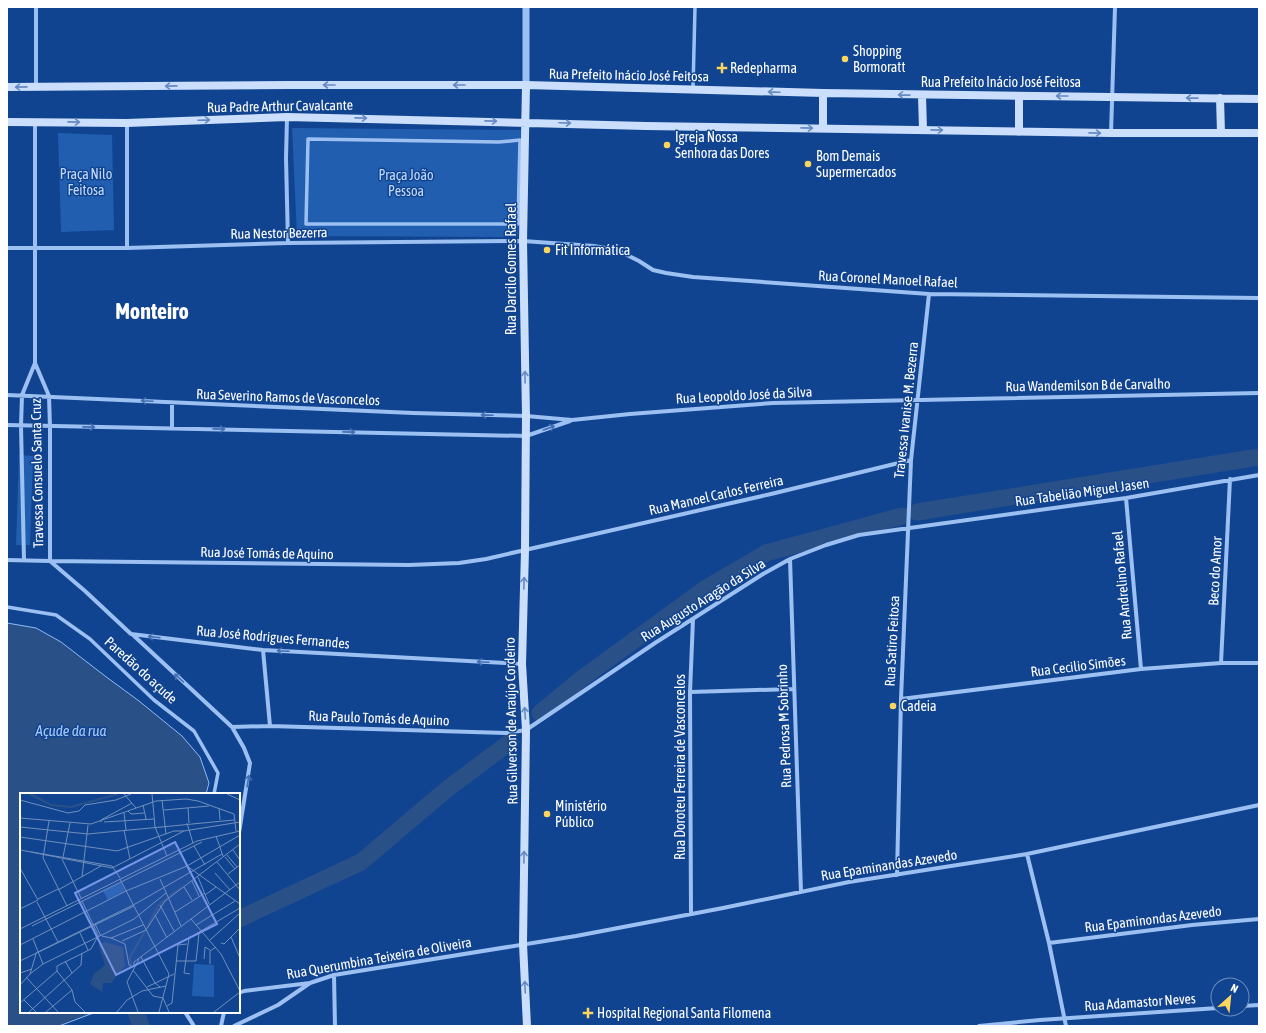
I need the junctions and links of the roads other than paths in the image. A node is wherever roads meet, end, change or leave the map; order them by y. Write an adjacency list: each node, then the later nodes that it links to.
1 (36, 7): 7 (street)
2 (526, 7): 5 (street)
3 (694, 7): 8 (street)
4 (1115, 7): 12 (street)
5 (526, 85): 7 (main road, Rua Padre Arthur Cavalcante, one-way to 7); 8 (main road, Rua Prefeito Inácio José Feitosa); 18 (main road, Rua Darcilo Gomes Rafael)
6 (7, 87): 7 (main road, Rua Padre Arthur Cavalcante, one-way to 6)
7 (36, 87)
8 (693, 89): 9 (main road, Rua Prefeito Inácio José Feitosa, one-way to 8)
9 (823, 93): 10 (main road, Rua Prefeito Inácio José Feitosa, one-way to 9); 20 (main road)
10 (922, 95): 11 (main road, Rua Prefeito Inácio José Feitosa); 21 (main road)
11 (1019, 96): 12 (main road, Rua Prefeito Inácio José Feitosa, one-way to 11); 22 (main road)
12 (1112, 96): 13 (main road, Rua Prefeito Inácio José Feitosa, one-way to 12); 23 (street)
13 (1220, 98): 14 (main road, Rua Prefeito Inácio José Feitosa); 24 (main road)
14 (1259, 99)
15 (287, 117): 18 (main road, Rua Padre Arthur Cavalcante, one-way to 18); 19 (main road, Rua Padre Arthur Cavalcante, one-way to 15); 28 (street)
16 (7, 122): 17 (main road, Rua Padre Arthur Cavalcante)
17 (35, 122): 19 (main road, Rua Padre Arthur Cavalcante, one-way to 19); 30 (street, Travessa Consuelo Santa Cruz)
18 (526, 122): 20 (main road, one-way to 20); 27 (main road, Rua Darcilo Gomes Rafael)
19 (127, 123): 31 (street)
20 (823, 128): 21 (main road)
21 (923, 130): 22 (main road, one-way to 22)
22 (1019, 132): 23 (main road, one-way to 23)
23 (1111, 133): 24 (main road)
24 (1221, 133): 25 (main road)
25 (1259, 133)
26 (518, 224): 26 (street)
27 (523, 242): 28 (street, Rua Nestor Bezerra); 32 (street, Rua Coronel Manoel Rafael); 41 (main road, Rua Darcilo Gomes Rafael, one-way to 27)
28 (288, 243): 31 (street, Rua Nestor Bezerra)
29 (7, 248): 30 (street, Rua Nestor Bezerra)
30 (35, 248): 31 (street, Rua Nestor Bezerra); 34 (street, Travessa Consuelo Santa Cruz)
31 (127, 248)
32 (929, 294): 33 (street, Rua Coronel Manoel Rafael); 39 (street, Travessa Ivanise M. Bezerra)
33 (1259, 298)
34 (35, 363): 37 (street, Travessa Consuelo Santa Cruz); 38 (street, Travessa Consuelo Santa Cruz)
35 (1259, 393): 39 (street, Rua Wandemilson B de Carvalho)
36 (7, 395): 37 (street, Rua Severino Ramos de Vasconcelos)
37 (22, 395): 38 (street, Rua Severino Ramos de Vasconcelos); 44 (street)
38 (49, 396): 40 (street, Rua Severino Ramos de Vasconcelos, one-way to 38); 45 (street, Travessa Consuelo Santa Cruz)
39 (918, 400): 42 (street, Rua Leopoldo José da Silva); 48 (street, Travessa Ivanise M. Bezerra)
40 (172, 403): 41 (street, Rua Severino Ramos de Vasconcelos, one-way to 40); 46 (street)
41 (526, 416): 42 (street, Rua Leopoldo José da Silva); 47 (main road, Rua Gilverson de Araújo Cordeiro)
42 (572, 420): 47 (street, Rua Leopoldo José da Silva, one-way to 42)
43 (7, 425): 44 (street)
44 (21, 426): 45 (street); 56 (street)
45 (50, 427): 46 (street, one-way to 46); 57 (street, Travessa Consuelo Santa Cruz)
46 (172, 428): 47 (street, one-way to 47)
47 (526, 436): 53 (main road, Rua Gilverson de Araújo Cordeiro)
48 (911, 460): 52 (street, Travessa Ivanise M. Bezerra); 53 (street, Rua Manoel Carlos Ferreira)
49 (1259, 475): 50 (street, Rua Tabelião Miguel Jasen)
50 (1230, 480): 51 (street, Rua Tabelião Miguel Jasen); 62 (street, Beco do Amor)
51 (1126, 498): 52 (street, Rua Tabelião Miguel Jasen); 65 (street, Rua Andrelino Rafael)
52 (908, 528): 54 (street, Rua Augusto Aragão da Silva); 68 (street, Rua Satiro Feitosa)
53 (525, 550): 57 (street, Rua José Tomás de Aquino); 64 (main road, Rua Gilverson de Araújo Cordeiro, one-way to 53)
54 (790, 559): 59 (street, Rua Augusto Aragão da Silva); 66 (street, Rua Pedrosa M Sobrinho)
55 (7, 560): 56 (street, Rua José Tomás de Aquino)
56 (24, 560): 57 (street, Rua José Tomás de Aquino)
57 (50, 562): 60 (street)
58 (7, 607): 72 (street, Paredão do açude)
59 (693, 619): 67 (street, Rua Doroteu Ferreira de Vasconcelos); 71 (street, Rua Augusto Aragão da Silva)
60 (131, 634): 61 (street, Rua José Rodrigues Fernandes, one-way to 60); 70 (street, one-way to 60)
61 (263, 650): 64 (street, Rua José Rodrigues Fernandes, one-way to 61); 69 (street)
62 (1221, 663): 63 (street, Rua Cecilio Simões); 65 (street, Rua Cecilio Simões)
63 (1259, 663)
64 (522, 664): 71 (main road, Rua Gilverson de Araújo Cordeiro, one-way to 64)
65 (1141, 670): 68 (street, Rua Cecilio Simões)
66 (793, 689): 67 (street); 77 (street, Rua Pedrosa M Sobrinho)
67 (690, 692): 78 (street, Rua Doroteu Ferreira de Vasconcelos)
68 (901, 699): 76 (street, Rua Satiro Feitosa)
69 (270, 726): 70 (street, Rua Paulo Tomás de Aquino); 71 (street, Rua Paulo Tomás de Aquino)
70 (232, 727): 74 (street, one-way to 70)
71 (526, 730): 81 (main road, Rua Gilverson de Araújo Cordeiro, one-way to 71)
72 (214, 793)
73 (1259, 805): 75 (street, Rua Epaminandas Azevedo)
74 (240, 827)
75 (1027, 854): 76 (street, Rua Epaminandas Azevedo); 80 (street)
76 (897, 875): 77 (street, Rua Epaminandas Azevedo)
77 (801, 892): 78 (street, Rua Epaminandas Azevedo)
78 (691, 914): 81 (street, Rua Epaminandas Azevedo)
79 (1259, 919): 80 (street, Rua Epaminondas Azevedo)
80 (1049, 943): 88 (street)
81 (523, 944): 82 (street, Rua Querumbina Teixeira de Oliveira); 94 (main road, Rua Gilverson de Araújo Cordeiro, one-way to 81)
82 (334, 975): 83 (street, Rua Querumbina Teixeira de Oliveira); 93 (street)
83 (310, 982): 84 (street, Rua Querumbina Teixeira de Oliveira); 92 (street)
84 (240, 993)
85 (1210, 1009): 88 (street, Rua Adamastor Neves)
86 (186, 1013): 90 (street)
87 (224, 1013): 91 (street)
88 (1063, 1019): 89 (street, Rua Adamastor Neves); 97 (street)
89 (1040, 1020): 95 (street, Rua Adamastor Neves); 96 (street)
90 (194, 1026)
91 (221, 1026)
92 (234, 1026)
93 (335, 1026)
94 (527, 1026)
95 (979, 1026)
96 (1036, 1026)
97 (1066, 1026)

